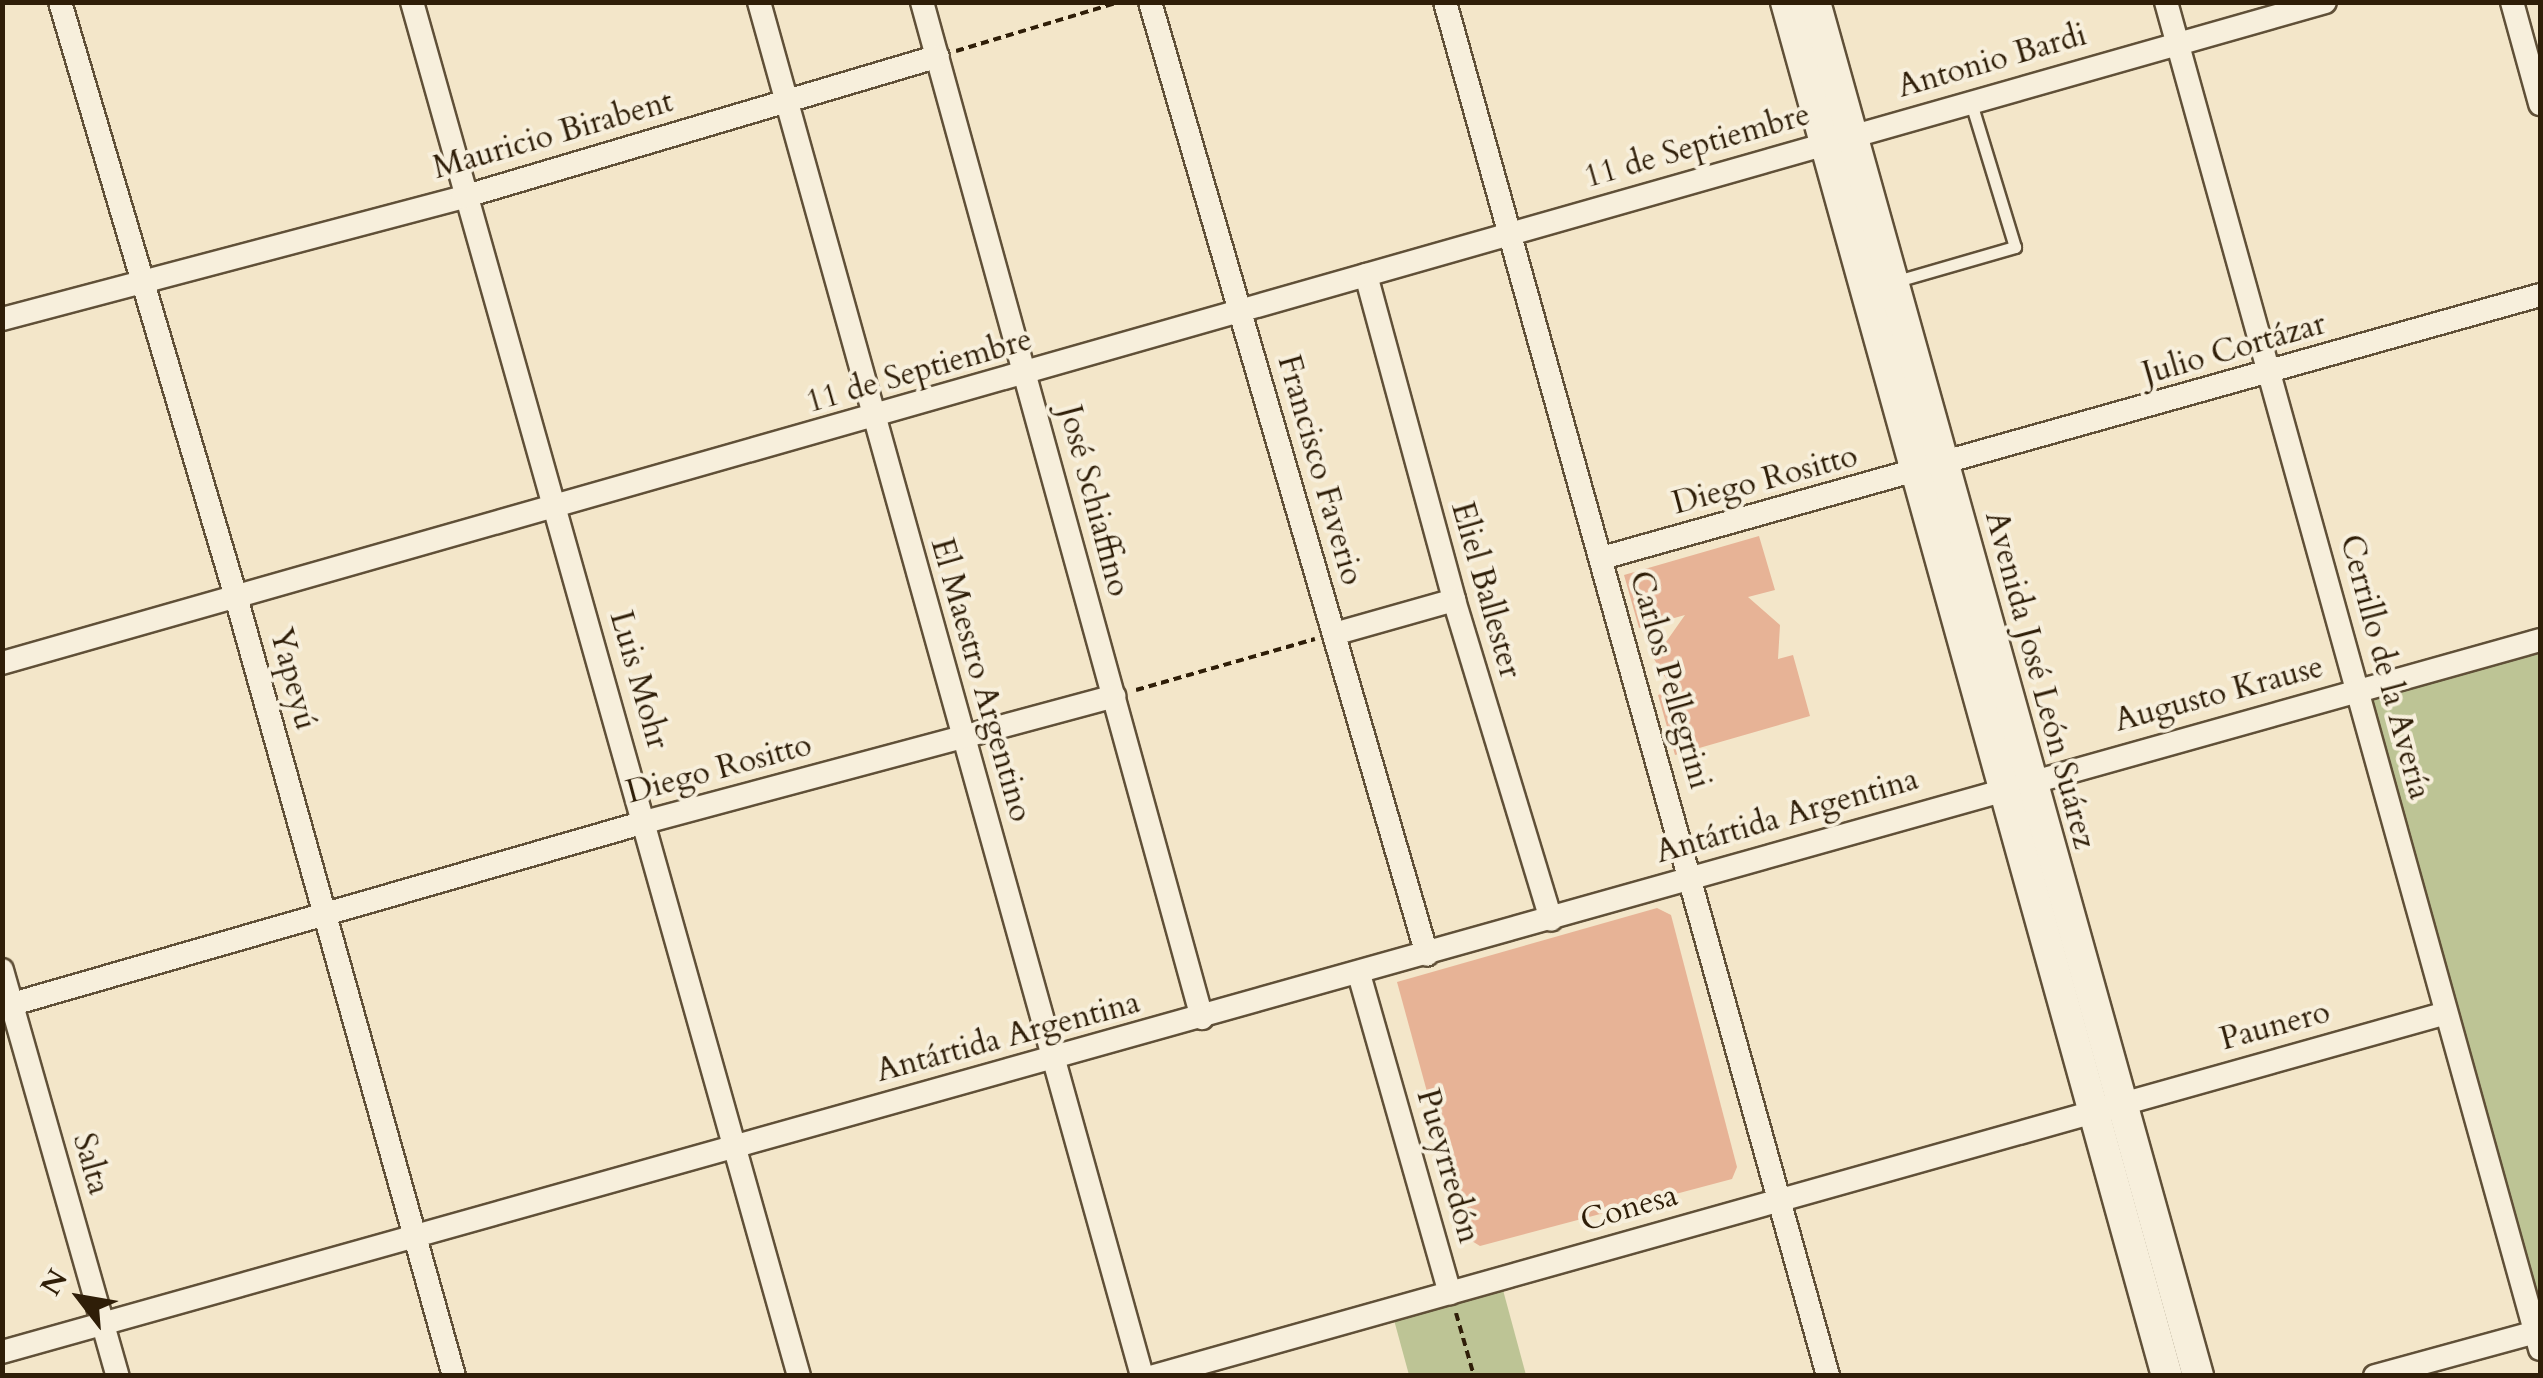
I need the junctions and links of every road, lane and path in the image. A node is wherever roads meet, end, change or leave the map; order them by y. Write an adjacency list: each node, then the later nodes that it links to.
1 (60, 2): 22 (street, Yapeyú)
2 (412, 2): 19 (street, Luis Mohr)
3 (759, 2): 15 (street, El Maestro Argentino)
4 (922, 2): 14 (street, José Schiaffino)
5 (1120, 2): 14 (path)
6 (1150, 2): 25 (street, Francisco Faverio)
7 (1446, 2): 20 (street, Carlos Pellegrini)
8 (1786, 2): 18 (main road, Avenida José León Suárez)
9 (1815, 2): 18 (main road, Avenida José León Suárez)
10 (2166, 2): 13 (street, Cerrillo de la Avería)
11 (2324, 2): 13 (street, Antonio Bardi)
12 (2512, 2): 17 (street)
13 (2178, 43): 16 (street, Antonio Bardi); 27 (street, Cerrillo de la Avería)
14 (938, 56): 15 (street, Mauricio Birabent); 28 (street, José Schiaffino)
15 (786, 100): 19 (street, Mauricio Birabent); 29 (street, El Maestro Argentino)
16 (1970, 100): 18 (street, Antonio Bardi); 23 (lane)
17 (2540, 104)
18 (1838, 139): 20 (street, 11 de Septiembre); 23 (main road, Avenida José León Suárez); 30 (main road, Avenida José León Suárez)
19 (463, 197): 22 (street, Mauricio Birabent); 31 (street, Luis Mohr)
20 (1512, 232): 21 (street, 11 de Septiembre); 32 (street, Carlos Pellegrini)
21 (1366, 275): 25 (street, 11 de Septiembre); 34 (street, Eliel Ballester)
22 (143, 281): 26 (street, Mauricio Birabent); 33 (street, Yapeyú)
23 (1893, 282): 30 (main road, Avenida José León Suárez)
24 (2540, 295): 27 (street, Julio Cortázar)
25 (1240, 312): 28 (street, 11 de Septiembre); 35 (street, Francisco Faverio)
26 (2, 319)
27 (2270, 372): 30 (street, Julio Cortázar); 38 (street, Cerrillo de la Avería)
28 (1026, 374): 29 (street, 11 de Septiembre); 39 (street, José Schiaffino)
29 (875, 418): 31 (street, 11 de Septiembre); 40 (street, El Maestro Argentino)
30 (1930, 469): 32 (street, Diego Rositto); 41 (main road, Avenida José León Suárez)
31 (557, 507): 33 (street, 11 de Septiembre); 42 (street, Luis Mohr)
32 (1602, 558): 43 (street, Carlos Pellegrini)
33 (236, 597): 37 (street, 11 de Septiembre); 44 (street, Yapeyú)
34 (1454, 600): 35 (street); 45 (street, Eliel Ballester)
35 (1334, 634): 39 (path); 46 (street, Francisco Faverio)
36 (2540, 640): 38 (street, Augusto Krause)
37 (2, 664)
38 (2357, 690): 41 (street, Augusto Krause); 50 (street, Cerrillo de la Avería)
39 (1114, 696): 40 (street, Diego Rositto); 51 (street, José Schiaffino)
40 (962, 738): 42 (street, Diego Rositto); 52 (street, El Maestro Argentino)
41 (2017, 782): 43 (street, Antártida Argentina); 53 (main road, Avenida José León Suárez)
42 (645, 822): 44 (street, Diego Rositto); 54 (street, Luis Mohr)
43 (1692, 878): 45 (street, Antártida Argentina); 55 (street, Carlos Pellegrini)
44 (325, 918): 49 (street, Diego Rositto); 56 (street, Yapeyú)
45 (1551, 920): 46 (street, Antártida Argentina)
46 (1427, 955): 48 (street, Antártida Argentina)
47 (2, 970): 49 (street, Salta)
48 (1360, 974): 51 (street, Antártida Argentina); 57 (street, Pueyrredón)
49 (7, 1006): 58 (street, Salta)
50 (2446, 1013): 53 (street, Paunero); 59 (street, Cerrillo de la Avería)
51 (1202, 1018): 52 (street, Antártida Argentina)
52 (1055, 1059): 54 (street, Antártida Argentina); 64 (street, El Maestro Argentino)
53 (2107, 1106): 55 (street, Conesa); 68 (main road, Avenida José León Suárez); 69 (main road, Avenida José León Suárez)
54 (734, 1143): 56 (street, Antártida Argentina); 63 (street, Luis Mohr)
55 (1779, 1200): 57 (street, Conesa); 67 (street, Carlos Pellegrini)
56 (414, 1238): 58 (street, Antártida Argentina); 62 (street, Yapeyú)
57 (1450, 1292): 65 (street, Conesa); 66 (path, Pueyrredón)
58 (103, 1324): 60 (street, Antártida Argentina); 61 (street, Salta)
59 (2539, 1337): 70 (street)
60 (2, 1352)
61 (118, 1376)
62 (454, 1376)
63 (798, 1376)
64 (1142, 1376)
65 (1154, 1376)
66 (1474, 1376)
67 (1828, 1376)
68 (2167, 1376)
69 (2198, 1376)
70 (2375, 1376)

